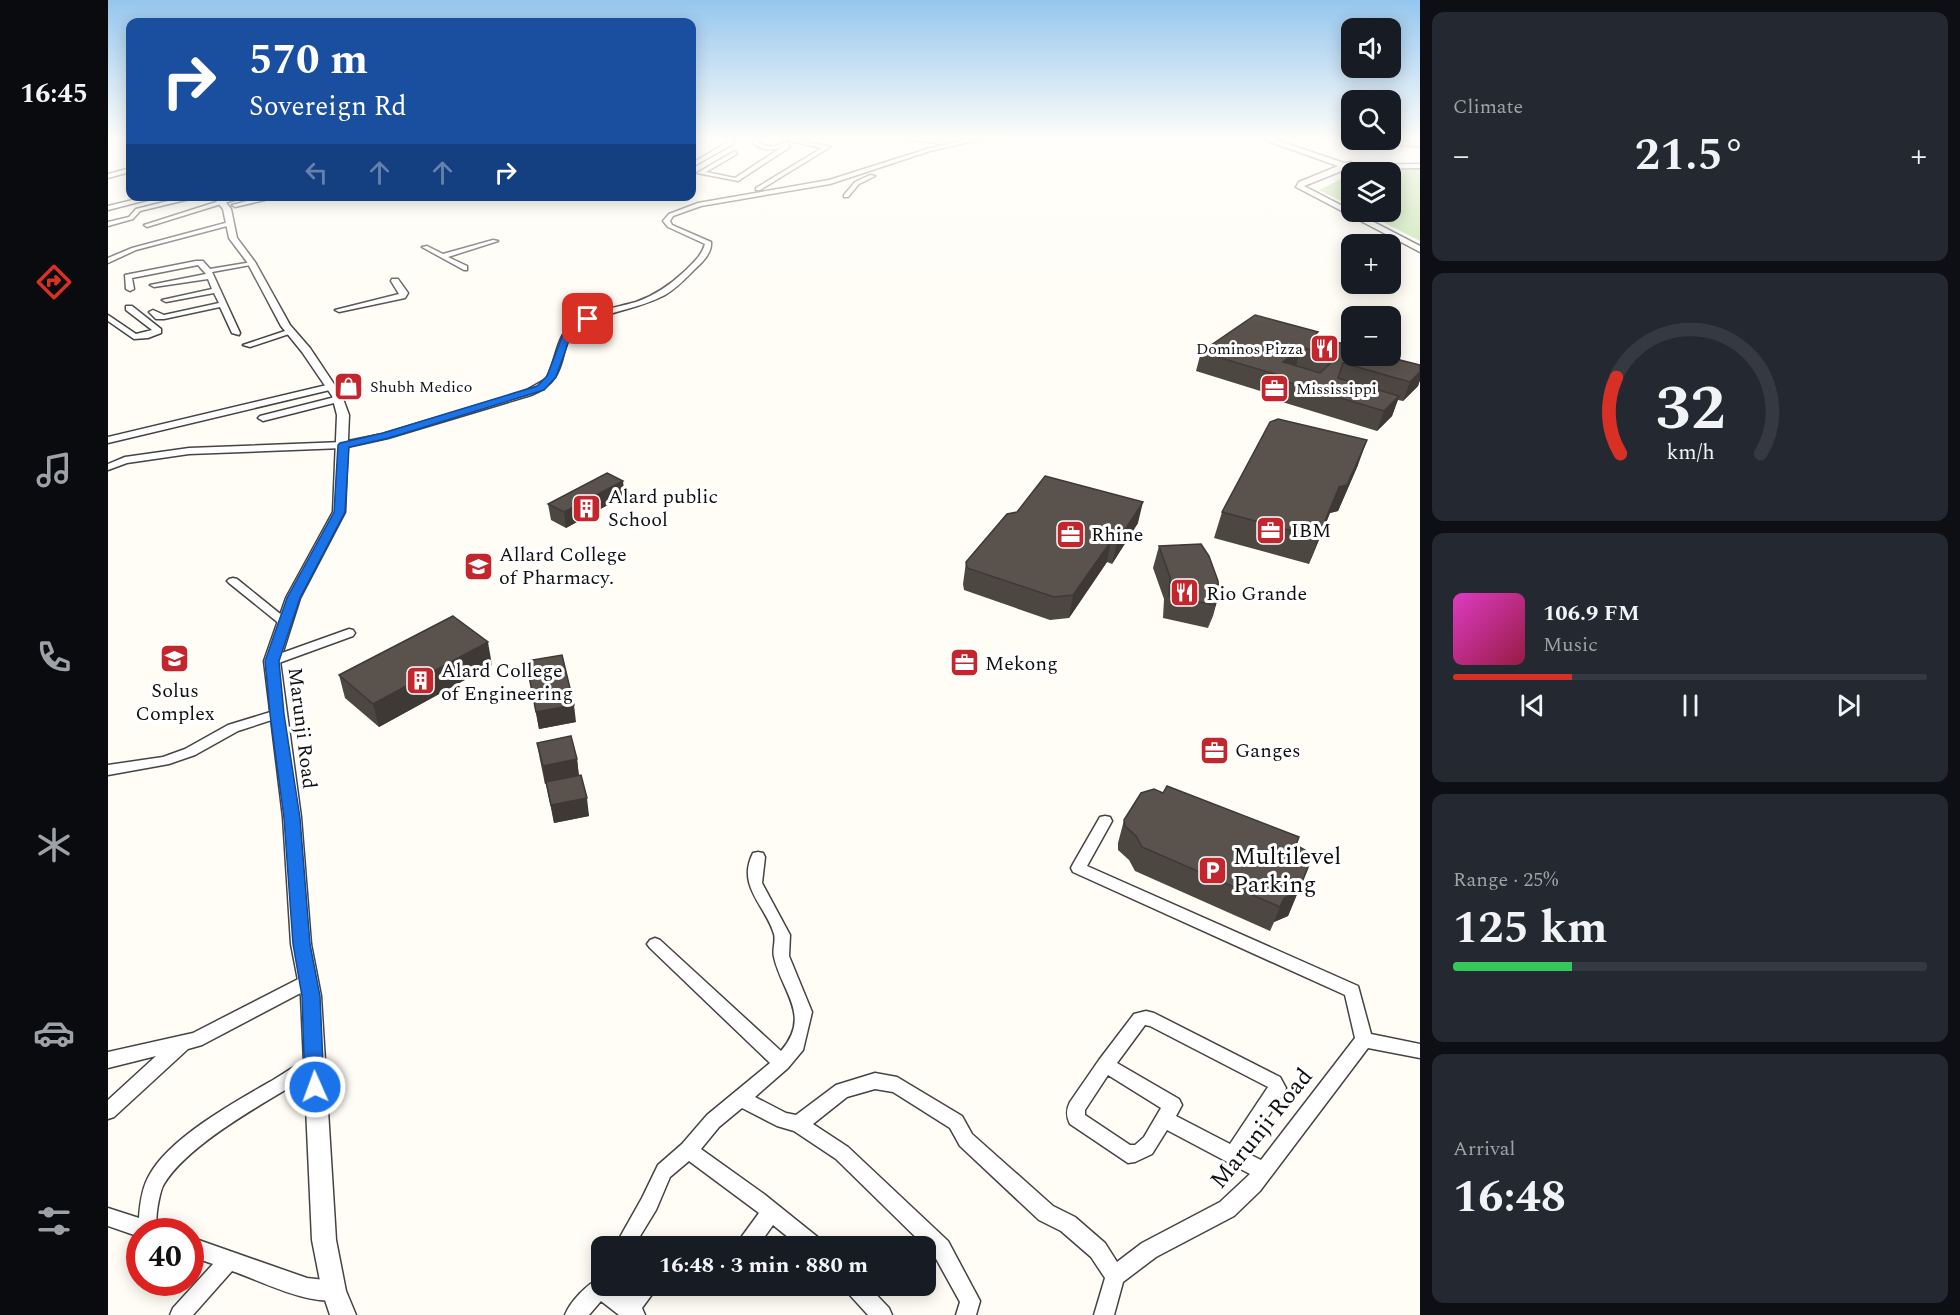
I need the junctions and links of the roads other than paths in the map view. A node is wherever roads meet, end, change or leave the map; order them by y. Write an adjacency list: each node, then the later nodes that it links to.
1 (721, 200): 36 (street)
2 (1325, 200): 8 (street)
3 (138, 201): 7 (street)
4 (177, 201): 10 (street)
5 (246, 201): 6 (street)
6 (221, 204): 11 (street); 16 (street); 17 (street, Marunji Road)
7 (108, 208)
8 (1341, 208)
9 (1369, 222): 14 (street)
10 (108, 224)
11 (147, 225)
12 (495, 241): 15 (street)
13 (425, 247): 15 (street)
14 (1420, 247)
15 (442, 256): 18 (street)
16 (108, 261)
17 (252, 264): 19 (street); 30 (street, Marunji Road)
18 (465, 268)
19 (209, 274): 21 (street); 22 (street); 23 (street)
20 (395, 281): 27 (street)
21 (154, 285)
22 (130, 289)
23 (216, 290): 24 (street); 25 (street)
24 (166, 300)
25 (223, 304): 29 (street); 31 (street)
26 (129, 308): 28 (street)
27 (339, 310)
28 (109, 311)
29 (153, 312)
30 (291, 332): 32 (street); 33 (street, Marunji Road)
31 (236, 333)
32 (247, 345)
33 (335, 393): 34 (street); 35 (street); 36 (street, Marunji Road)
34 (263, 418)
35 (108, 440)
36 (343, 445): 37 (street); 39 (street, Marunji Road)
37 (108, 467)
38 (233, 581): 39 (street)
39 (285, 623): 41 (street, Marunji Road)
40 (349, 633): 41 (street)
41 (272, 661): 42 (street, Marunji Road)
42 (277, 714): 43 (street); 47 (street, Marunji Road)
43 (108, 770)
44 (1105, 821): 48 (street)
45 (758, 857): 52 (street)
46 (655, 944): 52 (street)
47 (308, 981): 49 (street); 53 (street, Marunji Road)
48 (1364, 1040): 50 (street); 61 (street, Marunji Road)
49 (183, 1043): 51 (street); 56 (street)
50 (1420, 1051)
51 (108, 1060)
52 (782, 1064): 55 (street)
53 (314, 1065): 64 (street); 72 (street, Marunji Road)
54 (1105, 1065): 57 (street); 57 (street); 60 (street)
55 (741, 1099): 58 (street); 59 (street)
56 (108, 1111)
57 (1164, 1119): 60 (street)
58 (798, 1124): 71 (street); 82 (street)
59 (688, 1149): 62 (street); 66 (street)
60 (1233, 1155): 61 (street)
61 (1263, 1172): 71 (street, Marunji Road)
62 (771, 1212): 67 (street); 68 (street)
63 (108, 1217): 65 (street)
64 (150, 1218)
65 (126, 1223)
66 (630, 1236)
67 (754, 1236)
68 (801, 1236)
69 (204, 1251): 70 (street)
70 (229, 1260): 72 (street); 78 (street)
71 (1115, 1276): 83 (street)
72 (334, 1290): 79 (street, Marunji Road)
73 (592, 1296): 80 (street)
74 (613, 1296): 77 (street)
75 (641, 1296): 77 (street)
76 (864, 1296): 81 (street)
77 (632, 1312)
78 (180, 1315)
79 (343, 1315)
80 (574, 1315)
81 (882, 1315)
82 (966, 1315)
83 (1104, 1315)

